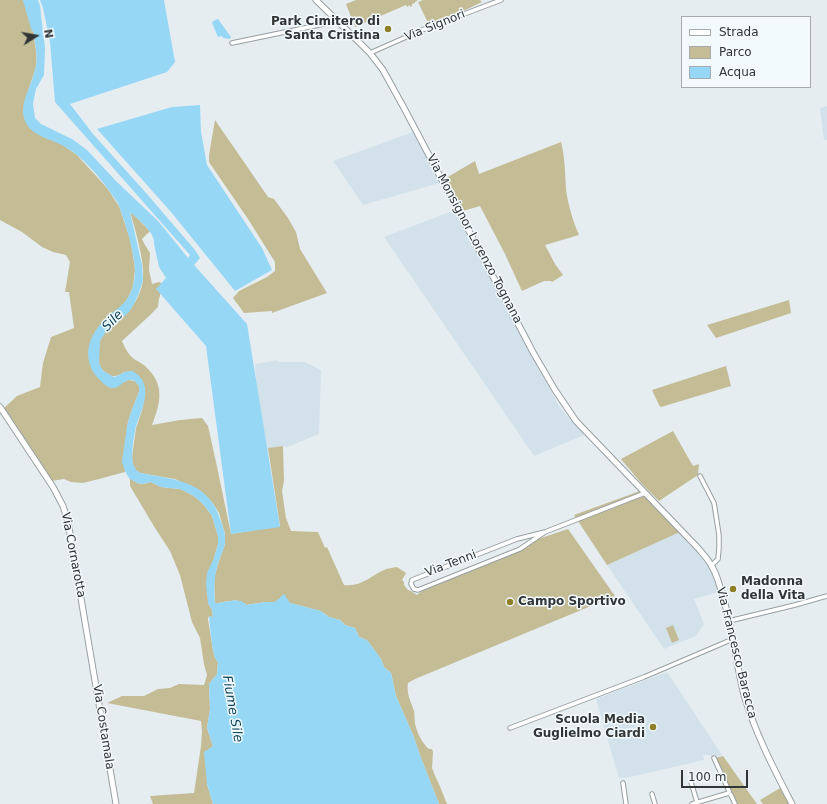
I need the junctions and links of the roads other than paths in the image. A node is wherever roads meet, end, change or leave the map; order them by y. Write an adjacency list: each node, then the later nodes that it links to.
1 (316, 0): 3 (street, Via Monsignor Lorenzo Tognana)
2 (501, 0): 5 (street, Via Signori)
3 (338, 21): 4 (street); 5 (street, Via Monsignor Lorenzo Tognana)
4 (232, 43)
5 (370, 53): 8 (street, Via Monsignor Lorenzo Tognana)
6 (0, 407): 17 (street, Via Cornarotta)
7 (700, 476): 13 (street)
8 (631, 479): 9 (street, Via Francesco Baracca)
9 (645, 493): 10 (street, Via Tenni); 13 (street, Via Francesco Baracca)
10 (545, 532): 11 (street, Via Tenni); 12 (street, Via Tenni)
11 (524, 537): 12 (street); 12 (street, Via Tenni)
12 (527, 544)
13 (712, 565): 15 (street, Via Francesco Baracca)
14 (827, 596): 15 (street)
15 (730, 621): 16 (street, Via Francesco Baracca)
16 (733, 639): 18 (street); 30 (street, Via Francesco Baracca)
17 (90, 650): 25 (street, Via Costamala)
18 (510, 728)
19 (714, 758): 22 (street)
20 (691, 782): 24 (street)
21 (623, 783): 26 (street)
22 (729, 793): 24 (street); 29 (street)
23 (652, 794): 27 (street)
24 (697, 802): 28 (street)
25 (116, 804)
26 (626, 804)
27 (655, 804)
28 (692, 804)
29 (735, 804)
30 (792, 804)

